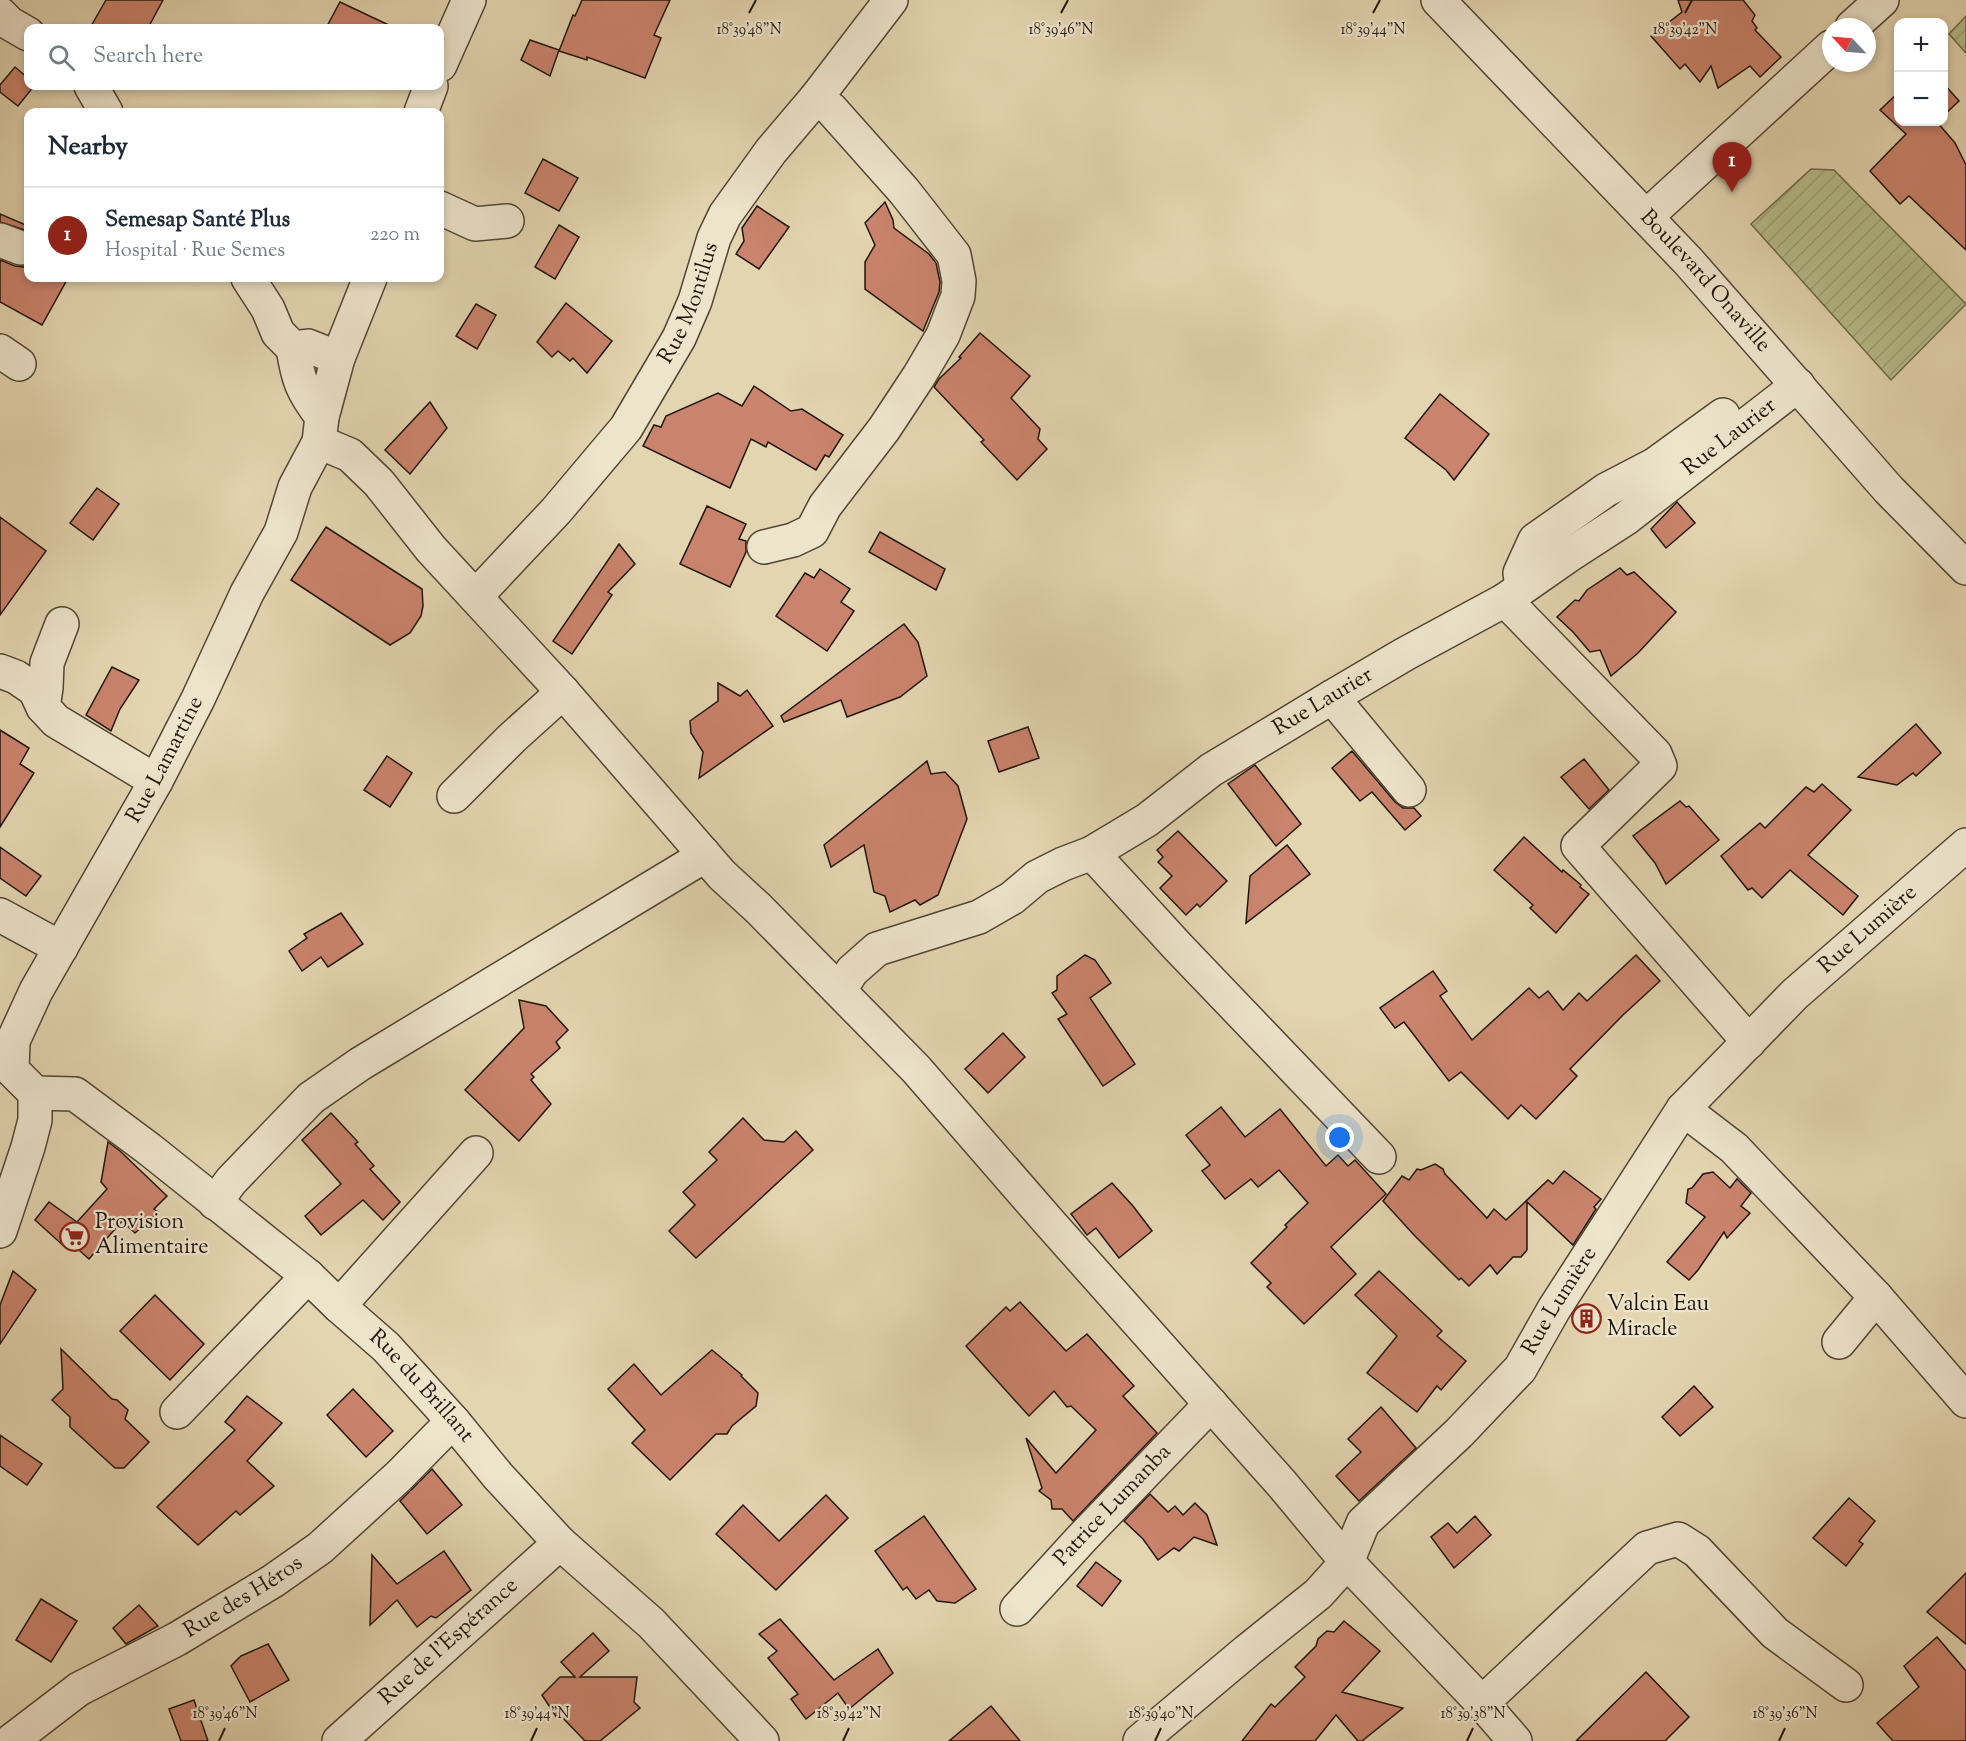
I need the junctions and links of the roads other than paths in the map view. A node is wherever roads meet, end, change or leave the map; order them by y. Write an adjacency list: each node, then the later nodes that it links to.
1 (5, 0): 6 (street)
2 (469, 0): 11 (street)
3 (891, 0): 14 (street, Rue Montilus)
4 (1438, 0): 18 (street, Boulevard Onaville)
5 (1882, 0): 8 (street)
6 (0, 5)
7 (0, 14): 9 (street)
8 (1862, 18)
9 (24, 32)
10 (1822, 55): 18 (street)
11 (444, 56)
12 (93, 90): 15 (street)
13 (429, 90): 16 (street)
14 (816, 98): 26 (street); 29 (street, Rue Montilus)
15 (104, 108)
16 (423, 108)
17 (444, 210): 19 (street)
18 (1647, 217): 24 (street, Boulevard Onaville)
19 (507, 221)
20 (251, 282): 22 (street)
21 (368, 282): 23 (street, Rue Lamartine)
22 (292, 348): 23 (street); 25 (street)
23 (338, 358): 25 (street, Rue Lamartine)
24 (1790, 377): 27 (street, Boulevard Onaville); 28 (street, Rue Laurier)
25 (320, 429): 29 (street); 35 (street, Rue Lamartine)
26 (764, 547)
27 (1966, 568)
28 (1514, 593): 33 (street, Rue Laurier); 44 (street)
29 (476, 596): 32 (street)
30 (62, 624): 34 (street)
31 (0, 671): 34 (street)
32 (563, 692): 37 (street); 39 (street)
33 (1332, 697): 36 (street); 40 (street, Rue Laurier)
34 (43, 707): 35 (street)
35 (156, 781): 42 (street, Rue Lamartine)
36 (1409, 790)
37 (454, 796)
38 (1966, 845): 44 (street, Rue Lumière)
39 (703, 853): 43 (street); 50 (street)
40 (1092, 853): 43 (street, Rue Laurier); 49 (street)
41 (0, 915): 42 (street)
42 (61, 948): 45 (street, Rue Lamartine)
43 (840, 990): 57 (street)
44 (1749, 1042): 47 (street, Rue Lumière)
45 (6, 1073): 46 (street, Rue Lamartine)
46 (35, 1094): 50 (street, Rue du Brillant); 51 (street)
47 (1683, 1109): 53 (street); 61 (street, Rue Lumière)
48 (476, 1153): 54 (street)
49 (1379, 1157)
50 (215, 1203): 52 (street, Rue du Brillant)
51 (0, 1231)
52 (308, 1276): 54 (street, Rue du Brillant); 58 (street)
53 (1876, 1297): 55 (street); 56 (street)
54 (339, 1306): 59 (street, Rue du Brillant)
55 (1839, 1342)
56 (1966, 1401)
57 (1211, 1404): 61 (street); 62 (street, Patrice Lumanba)
58 (177, 1412)
59 (453, 1421): 60 (street, Rue du Brillant); 65 (street, Rue des Héros)
60 (560, 1543): 66 (street, Rue de l'Espérance); 67 (street, Rue du Brillant)
61 (1347, 1562): 64 (street); 68 (street, Rue Lumière)
62 (1017, 1609)
63 (1846, 1685): 64 (street)
64 (1482, 1703): 69 (street)
65 (11, 1741)
66 (339, 1741)
67 (762, 1741)
68 (1140, 1741)
69 (1515, 1741)

